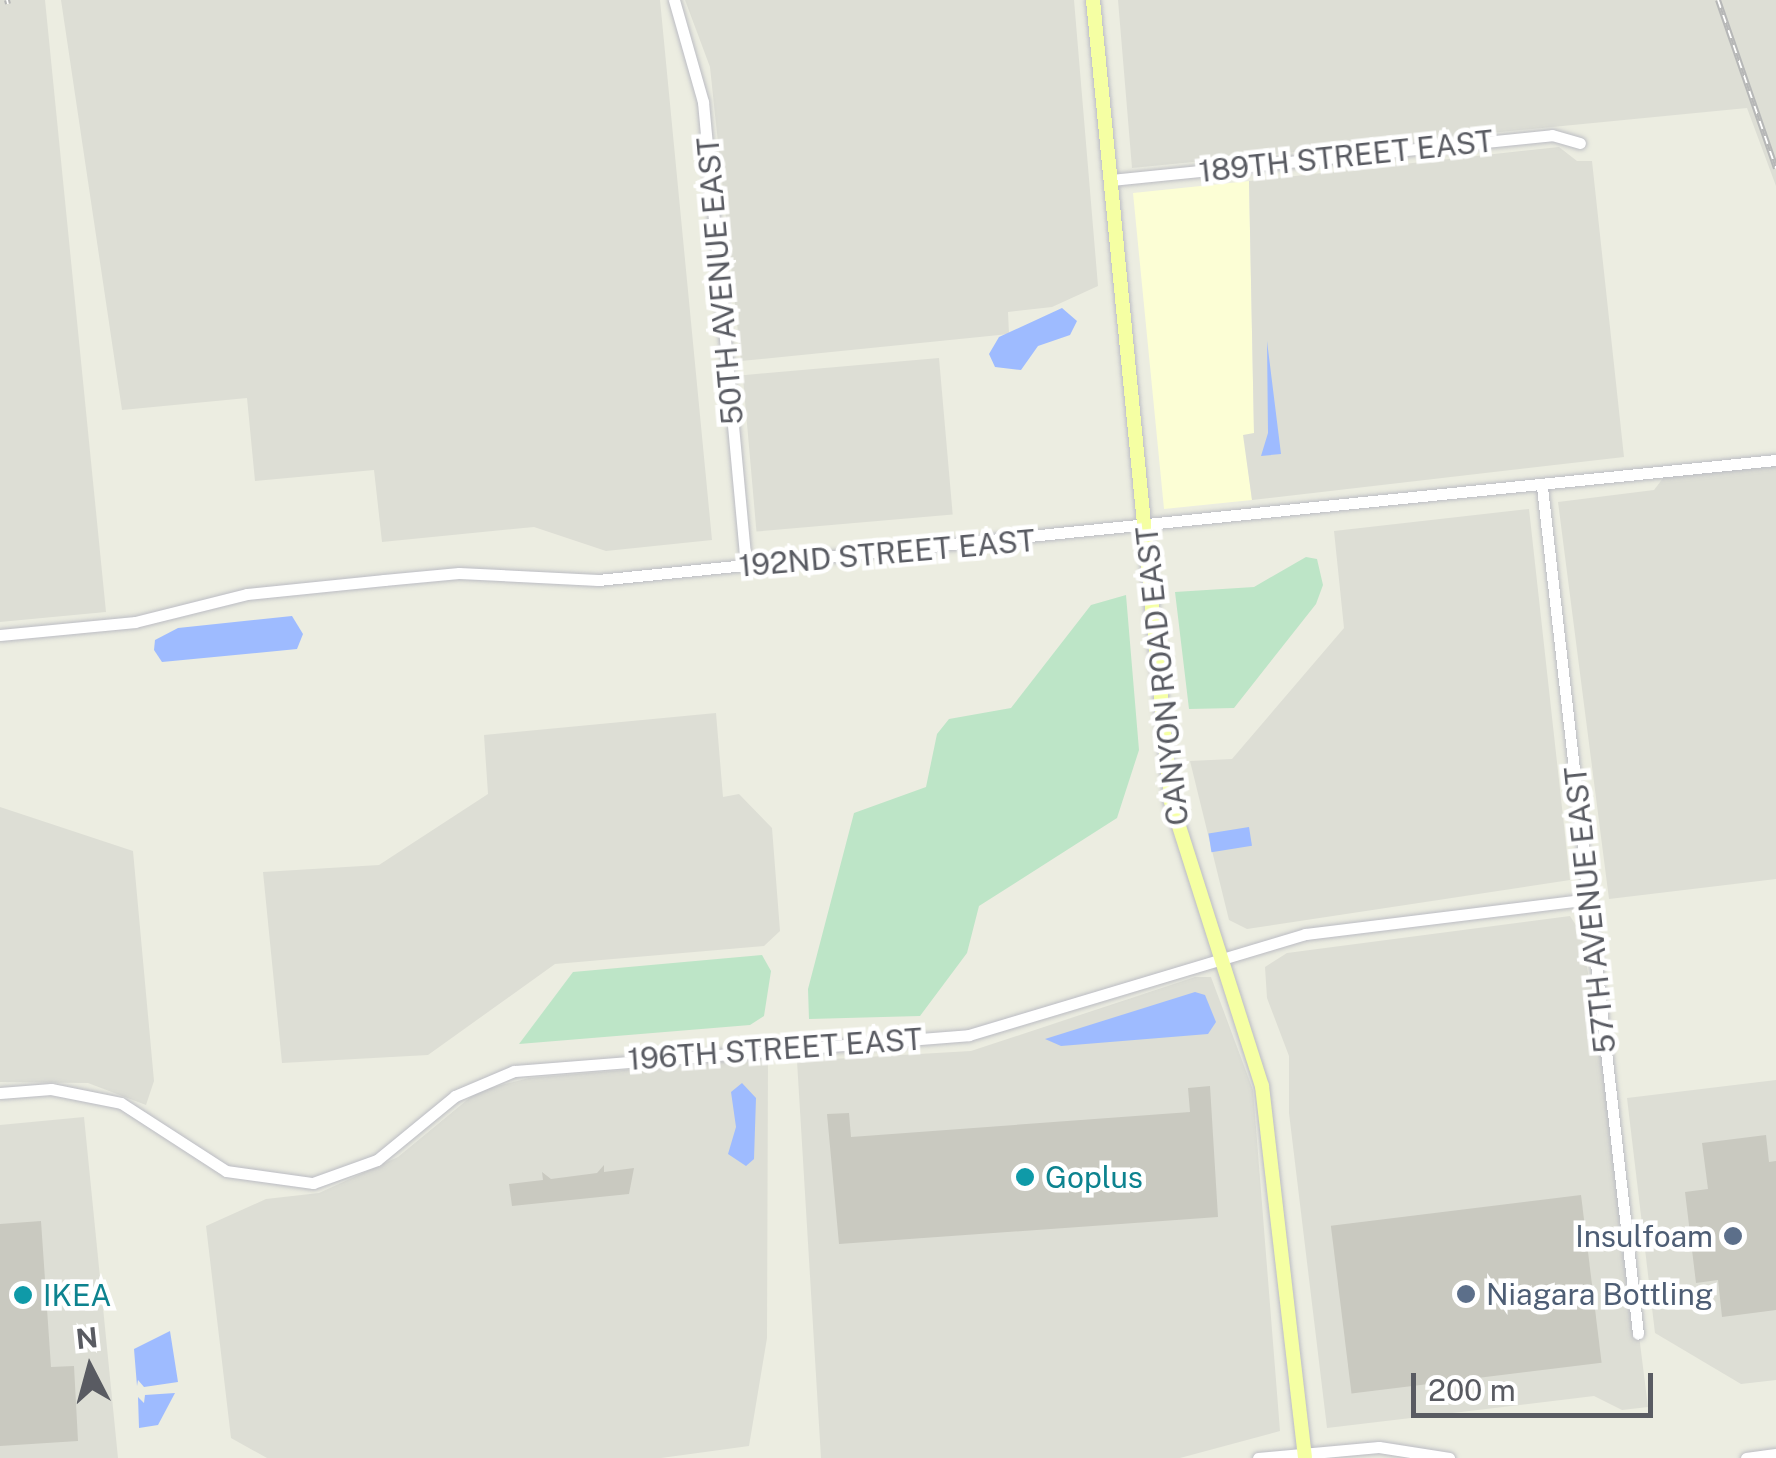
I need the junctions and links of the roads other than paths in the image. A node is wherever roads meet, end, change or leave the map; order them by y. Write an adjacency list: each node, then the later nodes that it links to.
1 (674, 0): 8 (street, 50TH AVENUE EAST)
2 (1094, 0): 4 (main road, CANYON ROAD EAST)
3 (1580, 143): 4 (street, 189TH STREET EAST)
4 (1112, 180): 7 (main road, CANYON ROAD EAST)
5 (1776, 460): 6 (street, 192ND STREET EAST)
6 (1542, 486): 7 (street, 192ND STREET EAST); 10 (street, 57TH AVENUE EAST)
7 (1146, 530): 8 (street, 192ND STREET EAST); 11 (main road, CANYON ROAD EAST)
8 (746, 566): 9 (street, 192ND STREET EAST)
9 (0, 635)
10 (1589, 900): 11 (street, 196TH STREET EAST); 13 (street, 57TH AVENUE EAST)
11 (1222, 954): 12 (street, 196TH STREET EAST); 14 (main road, CANYON ROAD EAST)
12 (0, 1093)
13 (1638, 1334)
14 (1305, 1454): 16 (street); 17 (street)
15 (1776, 1454): 18 (street)
16 (1258, 1458)
17 (1449, 1458)
18 (1746, 1458)

